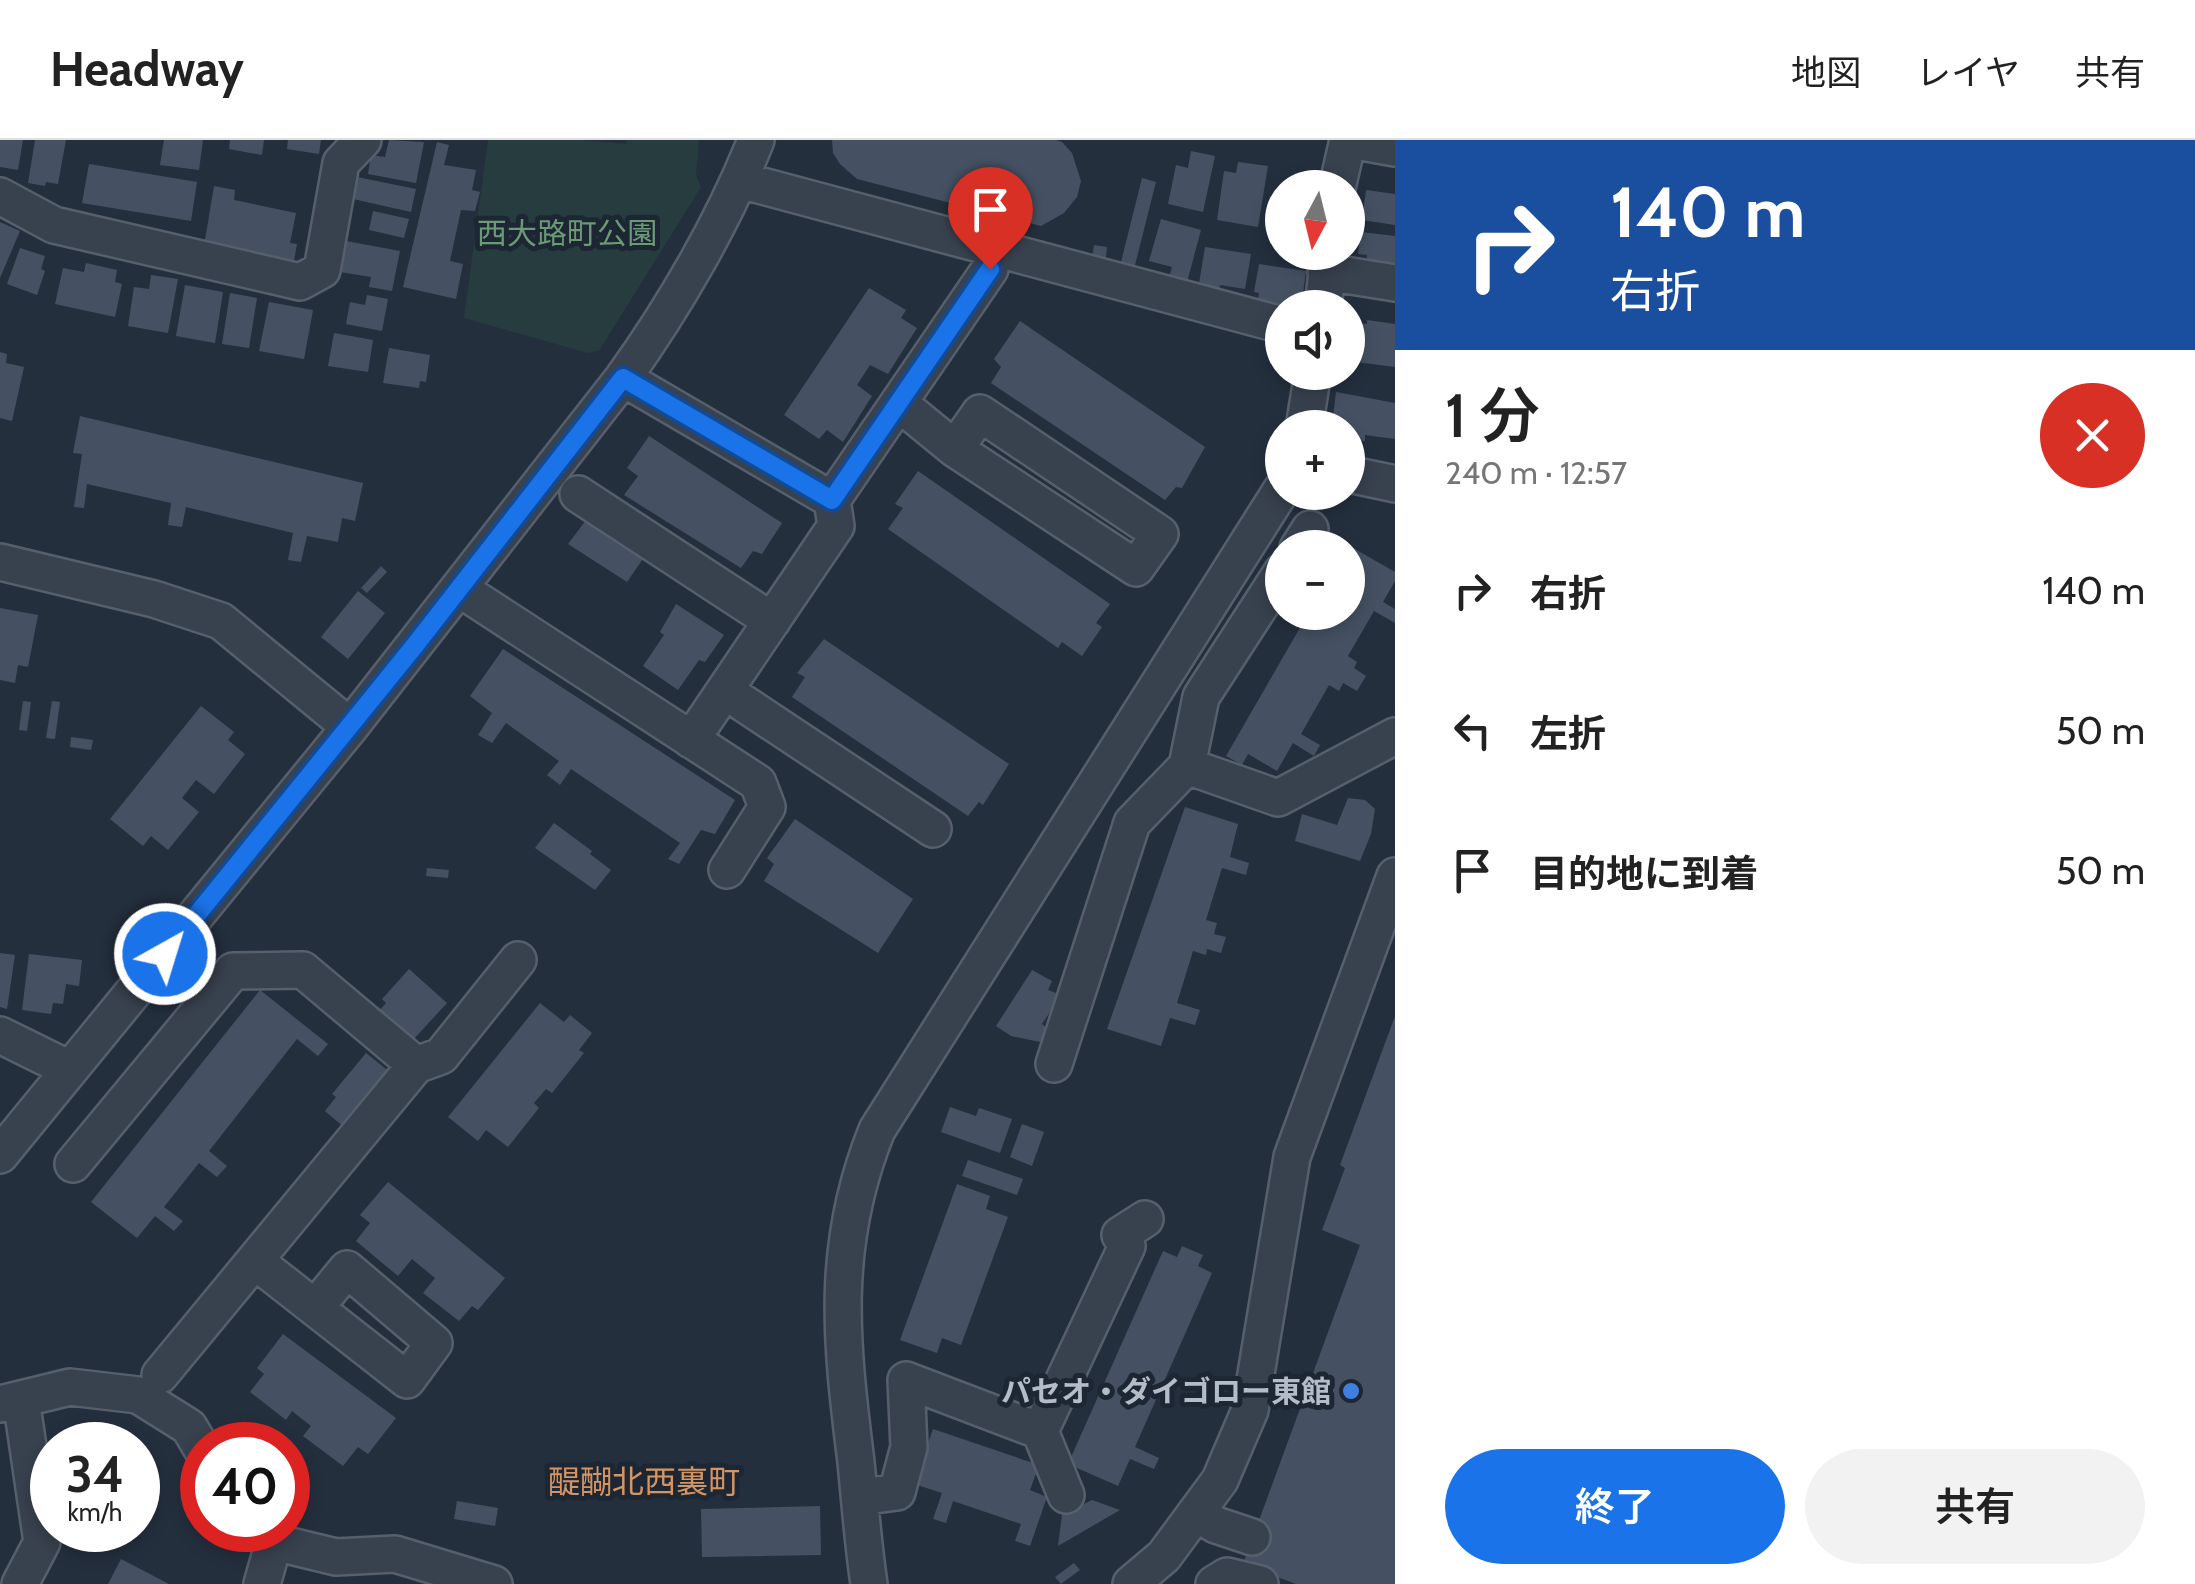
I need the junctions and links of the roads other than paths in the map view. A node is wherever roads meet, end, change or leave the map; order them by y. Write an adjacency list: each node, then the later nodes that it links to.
1 (363, 140): 7 (street)
2 (756, 140): 6 (street)
3 (1349, 140): 4 (street); 5 (street)
4 (1395, 148)
5 (1342, 170)
6 (740, 180): 11 (street); 12 (street)
7 (0, 196)
8 (990, 269): 13 (street)
9 (1326, 278): 10 (street)
10 (1395, 283)
11 (1265, 320)
12 (623, 378): 18 (street); 21 (street)
13 (900, 404): 14 (street); 18 (street)
14 (955, 449): 14 (street)
15 (1365, 478): 16 (street)
16 (1395, 484)
17 (578, 494): 23 (street)
18 (832, 500): 23 (street)
19 (1269, 510): 47 (street)
20 (0, 562): 25 (street)
21 (460, 589): 25 (street); 27 (street)
22 (1265, 598): 28 (street)
23 (772, 620): 24 (street)
24 (724, 691): 27 (street); 29 (street)
25 (350, 727): 36 (street)
26 (1395, 736): 28 (street)
27 (691, 740): 30 (street)
28 (1187, 766): 35 (street)
29 (933, 829)
30 (726, 870)
31 (1395, 876): 48 (street)
32 (518, 960): 34 (street)
33 (0, 1035): 36 (street)
34 (416, 1064): 38 (street); 40 (street)
35 (1054, 1064)
36 (70, 1069): 37 (street)
37 (0, 1155)
38 (73, 1164)
39 (1145, 1218): 45 (street)
40 (254, 1261): 41 (street); 42 (street)
41 (315, 1308)
42 (160, 1376)
43 (11, 1401): 44 (street); 53 (street)
44 (181, 1422)
45 (1040, 1431): 46 (street); 47 (street)
46 (1066, 1496)
47 (860, 1497): 56 (street)
48 (1196, 1513): 49 (street); 57 (street)
49 (1252, 1538)
50 (310, 1550): 55 (street)
51 (266, 1552): 54 (street)
52 (1263, 1580): 58 (street)
53 (20, 1584)
54 (262, 1584)
55 (494, 1584)
56 (869, 1584)
57 (1131, 1584)
58 (1214, 1584)

